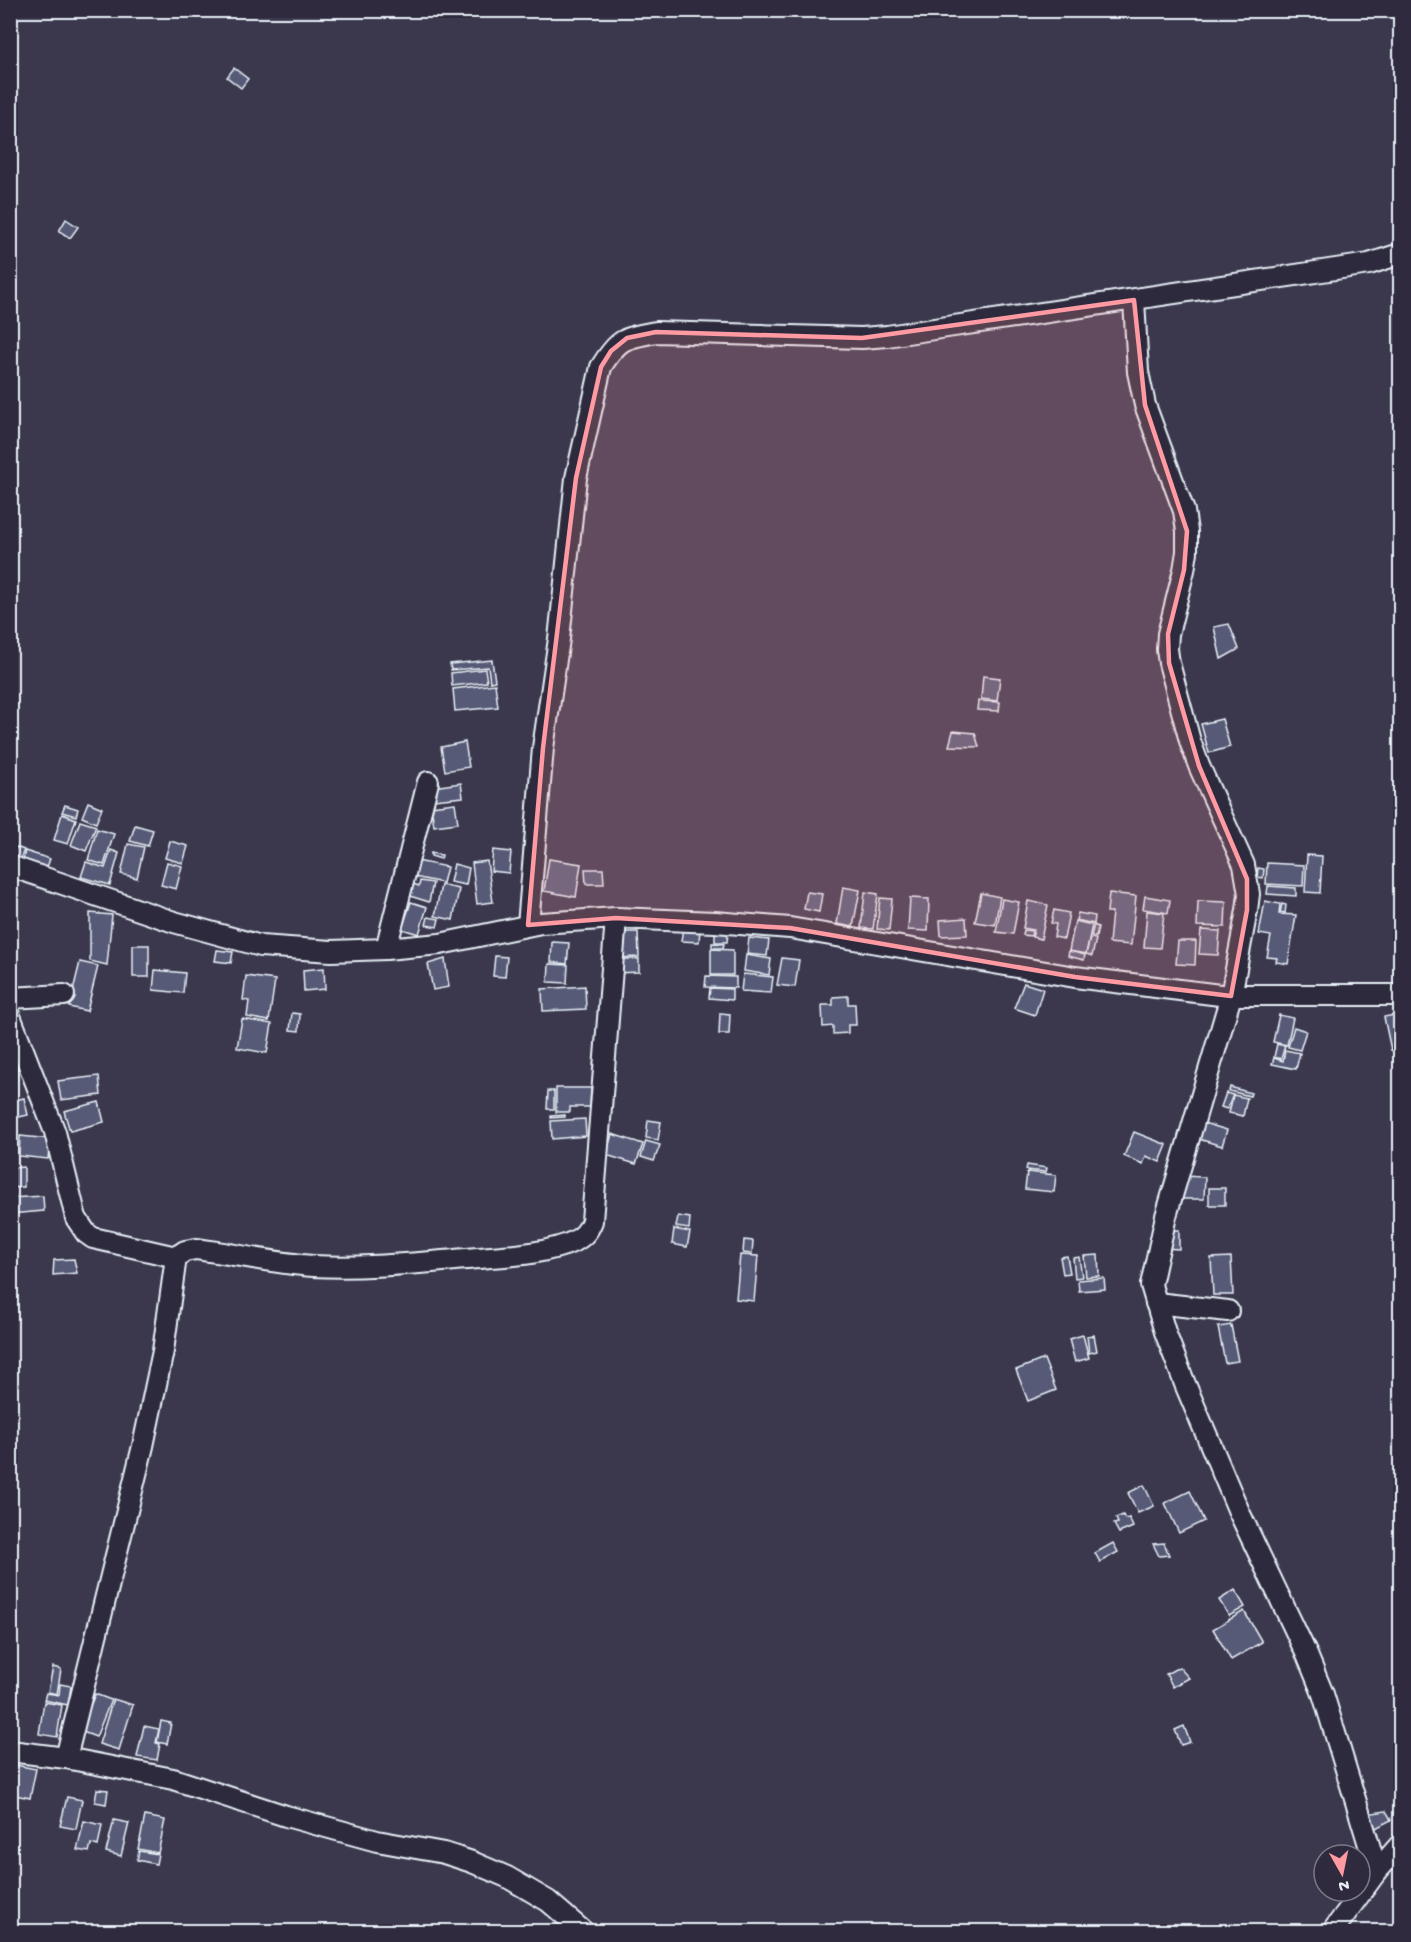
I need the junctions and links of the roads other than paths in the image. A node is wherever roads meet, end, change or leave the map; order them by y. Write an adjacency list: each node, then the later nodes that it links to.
1 (1401, 254): 2 (street)
2 (1134, 300): 6 (street); 10 (street)
3 (428, 782): 7 (street)
4 (10, 866): 7 (street)
5 (616, 918): 6 (street); 10 (street); 13 (street)
6 (528, 925): 7 (street)
7 (386, 949)
8 (1401, 994): 10 (street)
9 (64, 995): 11 (street)
10 (1231, 996): 14 (street)
11 (10, 998)
12 (10, 1016): 13 (street)
13 (176, 1257): 17 (street)
14 (1156, 1303): 15 (street); 19 (street)
15 (1228, 1311)
16 (10, 1751): 17 (street)
17 (66, 1758): 20 (street)
18 (1401, 1845): 19 (street)
19 (1377, 1871): 21 (street)
20 (584, 1932)
21 (1332, 1932)

